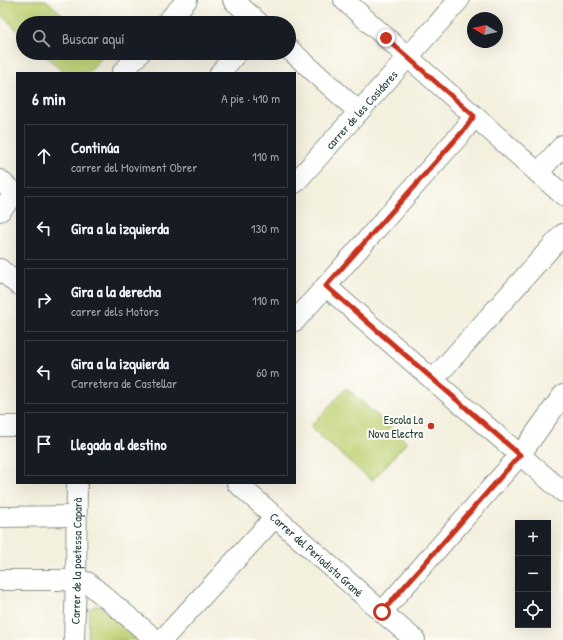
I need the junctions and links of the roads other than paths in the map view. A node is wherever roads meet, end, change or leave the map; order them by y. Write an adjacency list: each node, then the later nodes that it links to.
1 (186, 0): 5 (street)
2 (233, 0): 6 (street)
3 (344, 0): 7 (street)
4 (459, 0): 7 (street, carrer de les Cosidores)
5 (172, 16)
6 (252, 16)
7 (408, 56): 14 (street, carrer de les Cosidores); 15 (street)
8 (134, 60): 12 (street)
9 (231, 60): 13 (street)
10 (295, 60): 11 (street)
11 (301, 71): 14 (street)
12 (123, 72)
13 (221, 72)
14 (359, 112): 19 (street, carrer de les Cosidores)
15 (474, 116): 17 (street); 26 (street)
16 (563, 144): 17 (street)
17 (538, 173): 21 (street)
18 (0, 180): 20 (street)
19 (296, 182)
20 (16, 194): 22 (street)
21 (563, 196)
22 (0, 211)
23 (563, 234): 28 (street)
24 (0, 269): 25 (street)
25 (16, 283)
26 (326, 286): 27 (street); 28 (street)
27 (296, 320)
28 (433, 380): 32 (street)
29 (563, 395): 32 (street)
30 (0, 426): 31 (street)
31 (16, 426)
32 (520, 455): 35 (street); 41 (street)
33 (77, 484): 37 (street, Carrer de la poetessa Caparà)
34 (238, 484): 38 (street, Carrer del Periodista Grané)
35 (563, 492)
36 (0, 516): 37 (street)
37 (76, 516): 40 (street, Carrer de la poetessa Caparà)
38 (275, 517): 41 (street, Carrer del Periodista Grané); 44 (street)
39 (0, 580): 40 (street)
40 (76, 580): 42 (street, Carrer de la poetessa Caparà); 43 (street)
41 (382, 612): 45 (street, Carrer del Periodista Grané)
42 (74, 640)
43 (156, 640)
44 (162, 640)
45 (415, 640)

